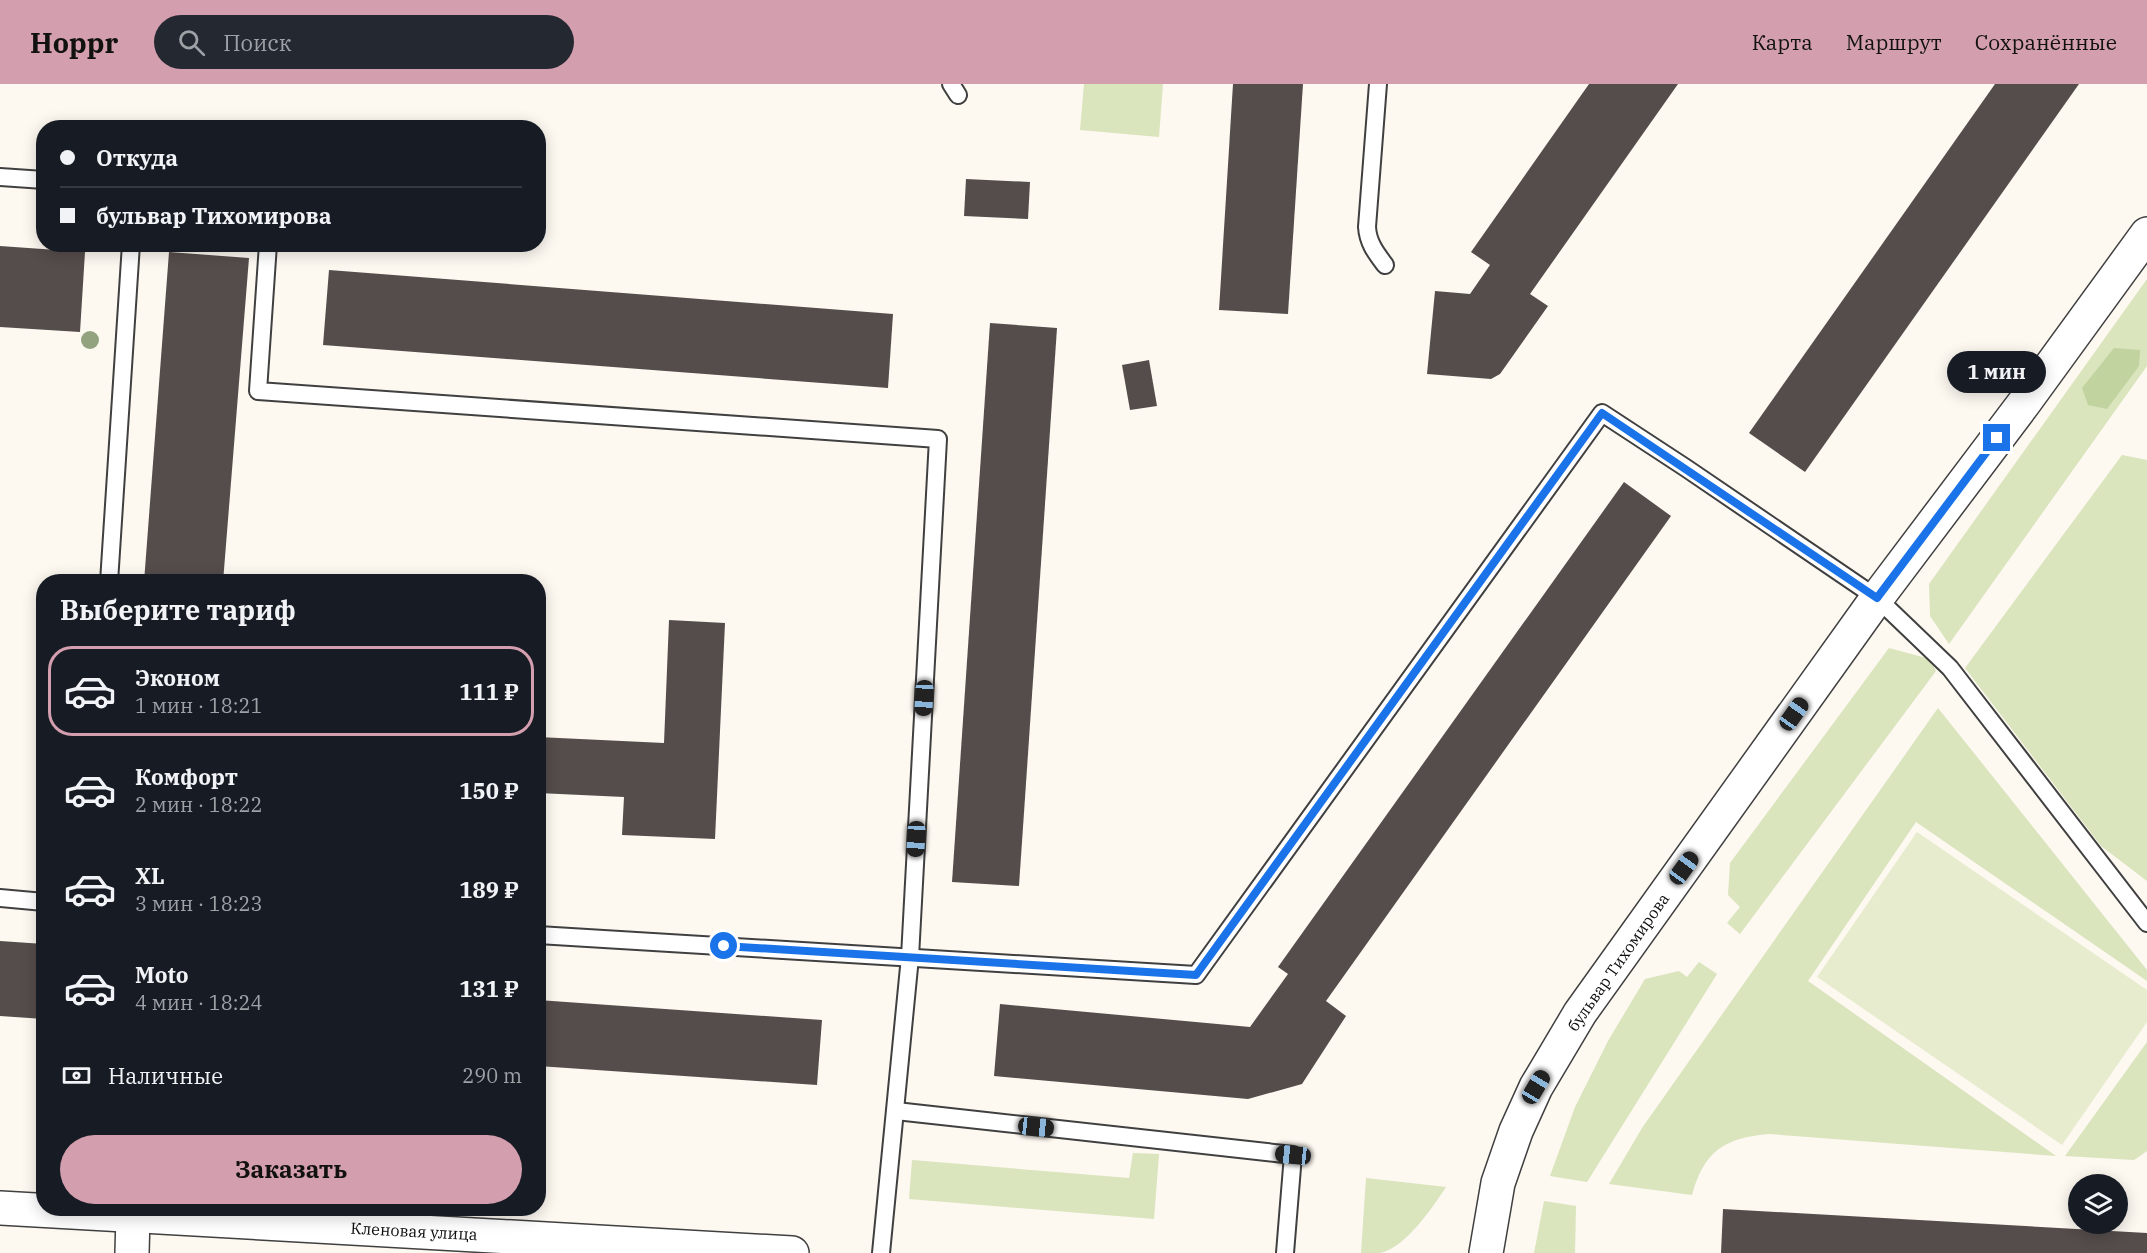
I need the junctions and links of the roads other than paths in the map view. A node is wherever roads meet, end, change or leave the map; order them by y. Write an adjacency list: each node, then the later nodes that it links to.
1 (1378, 84): 7 (lane)
2 (0, 177): 3 (lane)
3 (36, 179)
4 (2147, 234): 9 (street, бульвар Тихомирова)
5 (130, 252): 8 (lane)
6 (267, 252): 14 (lane)
7 (1385, 265)
8 (110, 574)
9 (1877, 598): 12 (lane); 14 (lane); 24 (street, бульвар Тихомирова)
10 (0, 898): 11 (lane)
11 (36, 901)
12 (2147, 923)
13 (546, 935): 14 (lane)
14 (910, 957): 15 (lane)
15 (896, 1111): 22 (lane); 23 (lane)
16 (0, 1208): 17 (street, Кленовая улица)
17 (36, 1209)
18 (149, 1216): 20 (street)
19 (183, 1216): 21 (street, Кленовая улица)
20 (132, 1253)
21 (792, 1253)
22 (881, 1253)
23 (1285, 1253)
24 (1486, 1253)

